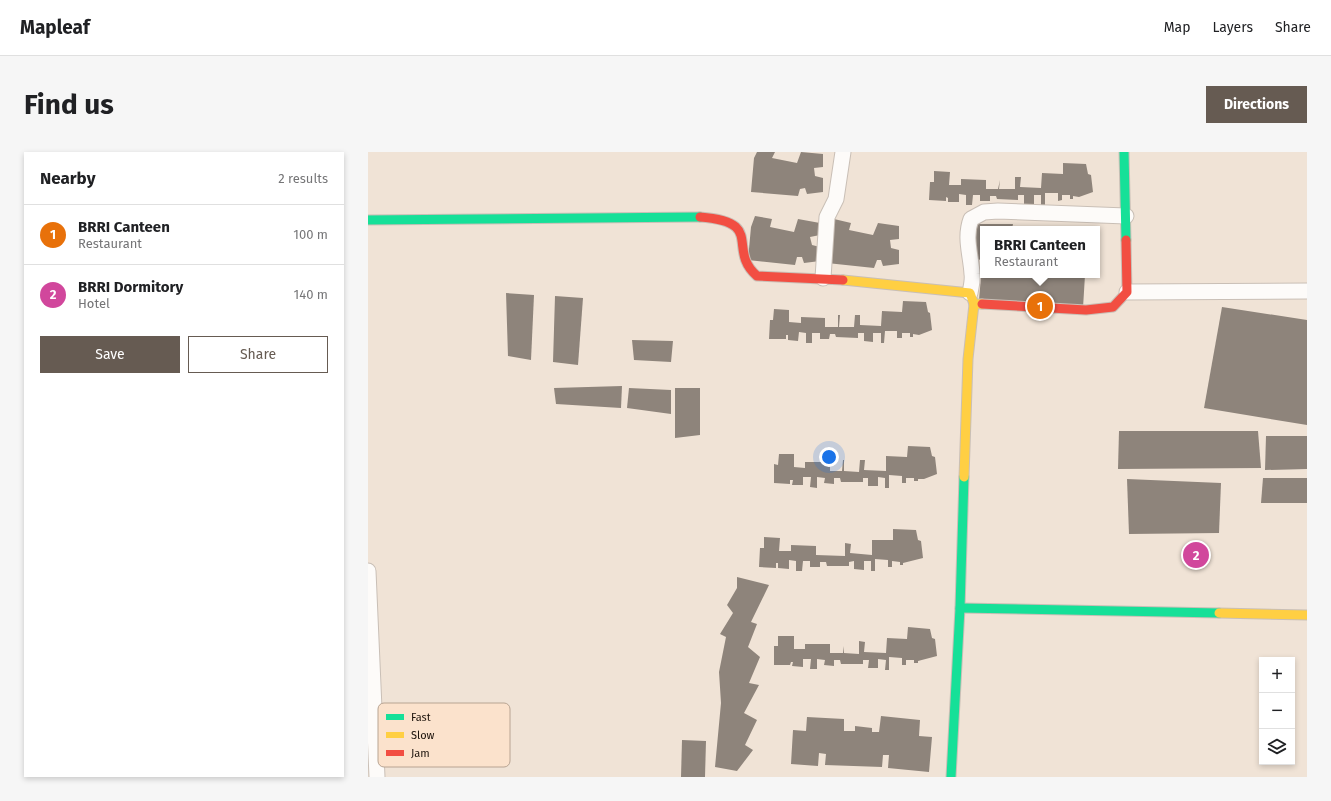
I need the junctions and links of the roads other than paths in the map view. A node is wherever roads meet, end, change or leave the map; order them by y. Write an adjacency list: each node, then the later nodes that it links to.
1 (843, 152): 5 (street)
2 (1124, 152): 3 (street)
3 (1126, 216): 7 (street); 8 (street)
4 (368, 220): 5 (street)
5 (823, 278): 8 (street)
6 (1307, 291): 7 (street)
7 (1127, 292): 8 (street)
8 (972, 299): 10 (street)
9 (368, 571): 12 (street)
10 (960, 608): 11 (street); 13 (street)
11 (1307, 615)
12 (377, 777)
13 (951, 777)

